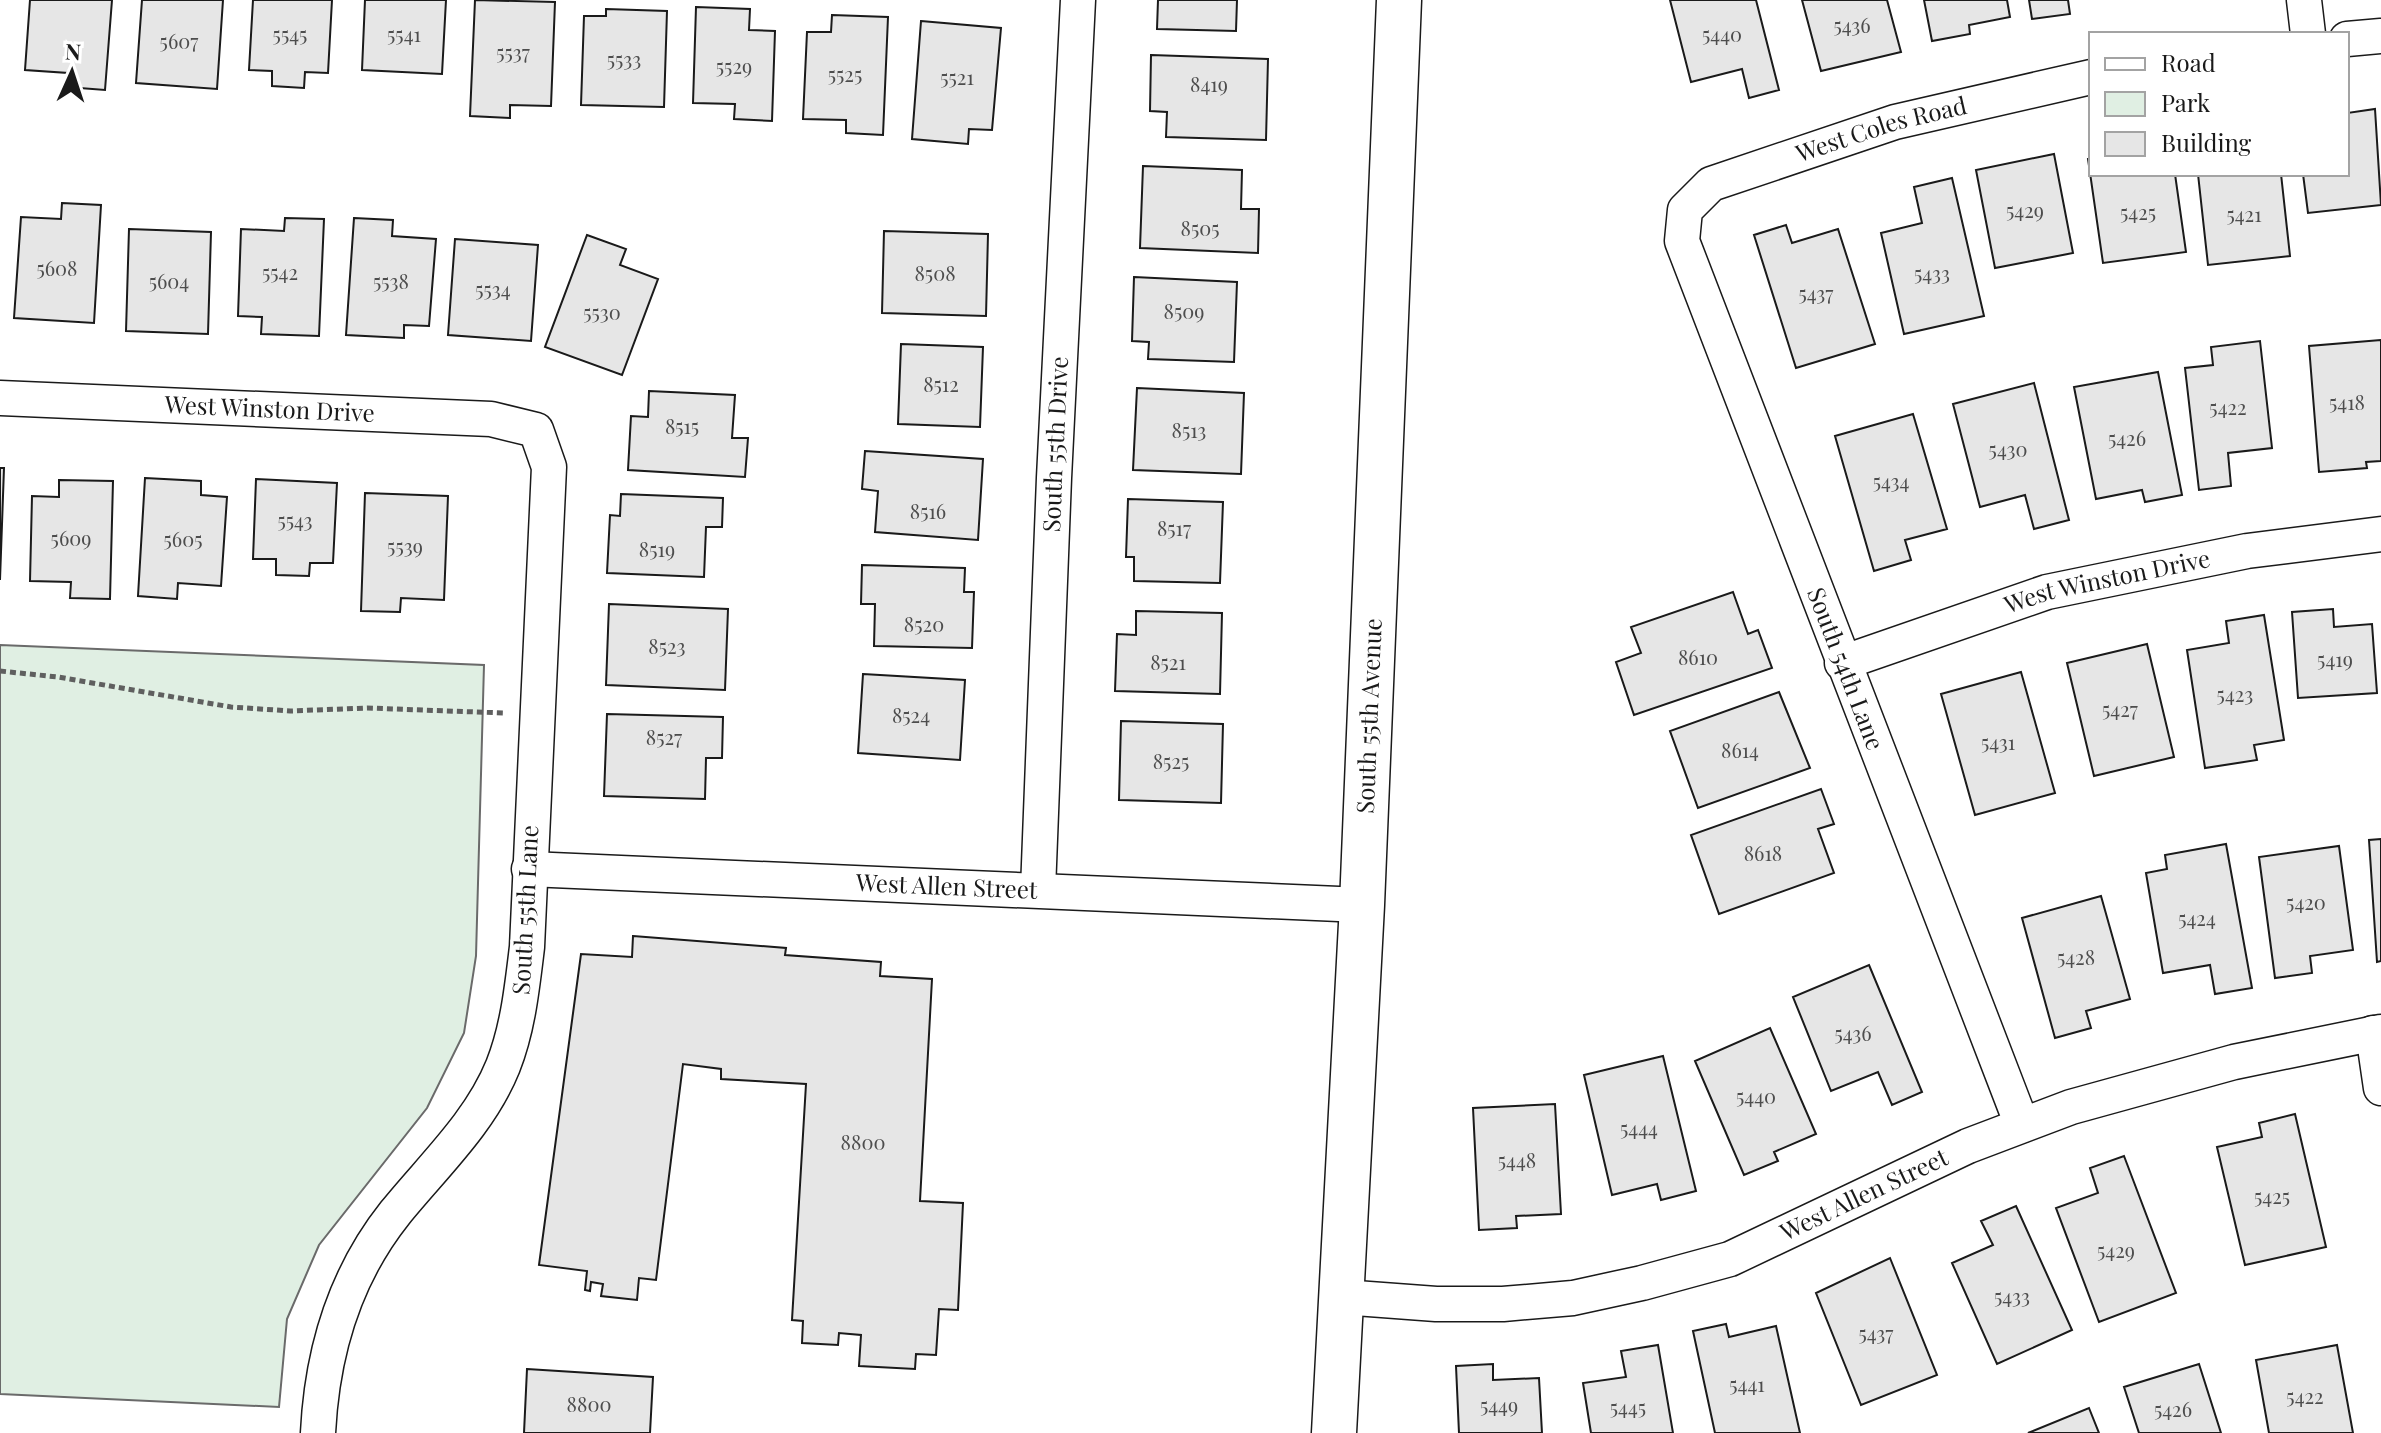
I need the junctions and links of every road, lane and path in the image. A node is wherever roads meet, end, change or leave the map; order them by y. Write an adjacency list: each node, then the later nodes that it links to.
1 (1078, 0): 16 (street, South 55th Drive)
2 (1399, 0): 17 (street, South 55th Avenue)
3 (2304, 0): 4 (street)
4 (2308, 32)
5 (2381, 36): 6 (street)
6 (2349, 39)
7 (2089, 77): 8 (street, West Coles Road)
8 (1685, 210): 12 (street, South 54th Lane)
9 (0, 398): 10 (street, West Winston Drive)
10 (536, 430): 14 (street, South 55th Lane)
11 (2381, 534): 12 (street, West Winston Drive)
12 (1842, 663): 20 (street, South 54th Lane)
13 (0, 671): 14 (path)
14 (537, 715): 15 (street, South 55th Lane)
15 (529, 869): 16 (street, West Allen Street); 22 (street, South 55th Lane)
16 (1038, 890): 17 (street, West Allen Street)
17 (1362, 905): 21 (street, South 55th Avenue)
18 (2377, 1033): 19 (street); 20 (street, West Allen Street)
19 (2381, 1088)
20 (2022, 1125): 21 (street, West Allen Street)
21 (1342, 1297): 23 (street, South 55th Avenue)
22 (318, 1433)
23 (1334, 1433)

